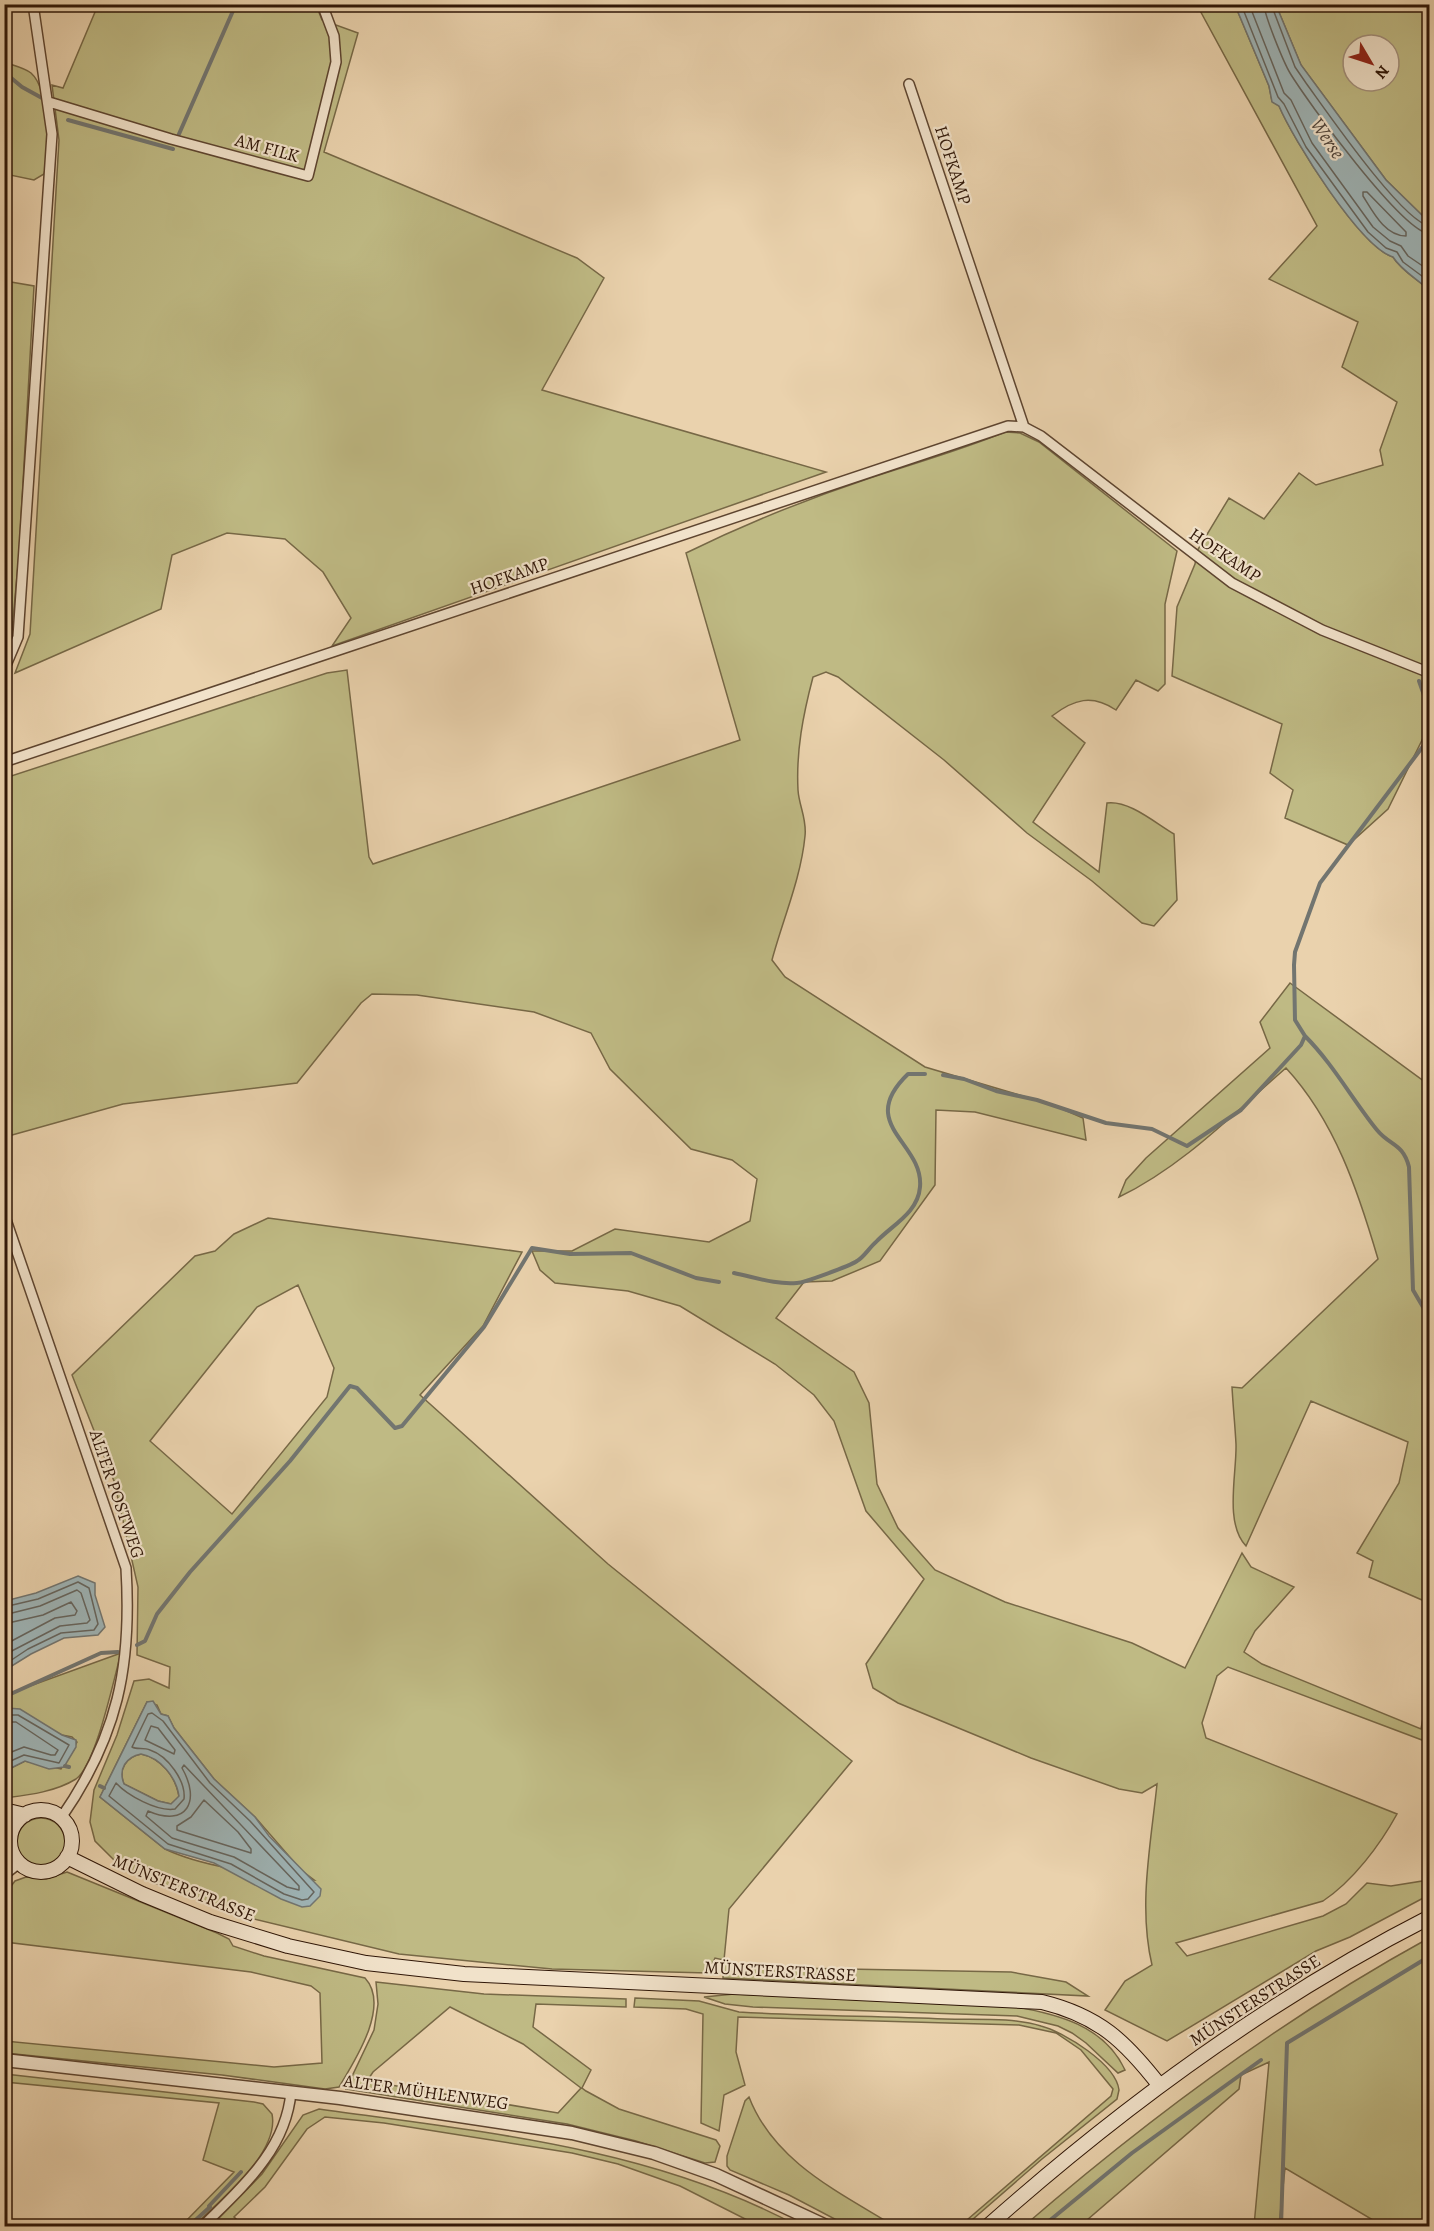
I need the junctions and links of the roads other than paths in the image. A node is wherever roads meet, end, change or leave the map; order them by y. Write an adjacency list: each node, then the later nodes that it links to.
1 (33, 4): 4 (street)
2 (322, 4): 4 (street, AM FILK)
3 (909, 84): 5 (street, HOFKAMP)
4 (49, 102): 6 (street)
5 (1024, 427): 7 (street, HOFKAMP); 8 (street, HOFKAMP)
6 (4, 670)
7 (1430, 673)
8 (4, 762)
9 (4, 1214): 12 (street, ALTER POSTWEG)
10 (4, 1810): 11 (main road)
11 (25, 1815): 12 (main road); 13 (main road)
12 (61, 1818): 14 (main road)
13 (7, 1834): 15 (main road)
14 (67, 1857): 15 (main road); 19 (main road, MÜNSTERSTRASSE)
15 (18, 1862): 16 (street)
16 (4, 1874)
17 (1430, 1917): 19 (main road, MÜNSTERSTRASSE)
18 (4, 2060): 20 (street, ALTER MÜHLENWEG)
19 (1160, 2086): 23 (main road)
20 (291, 2092): 21 (street); 22 (street, ALTER MÜHLENWEG)
21 (203, 2226)
22 (826, 2226)
23 (988, 2226)

